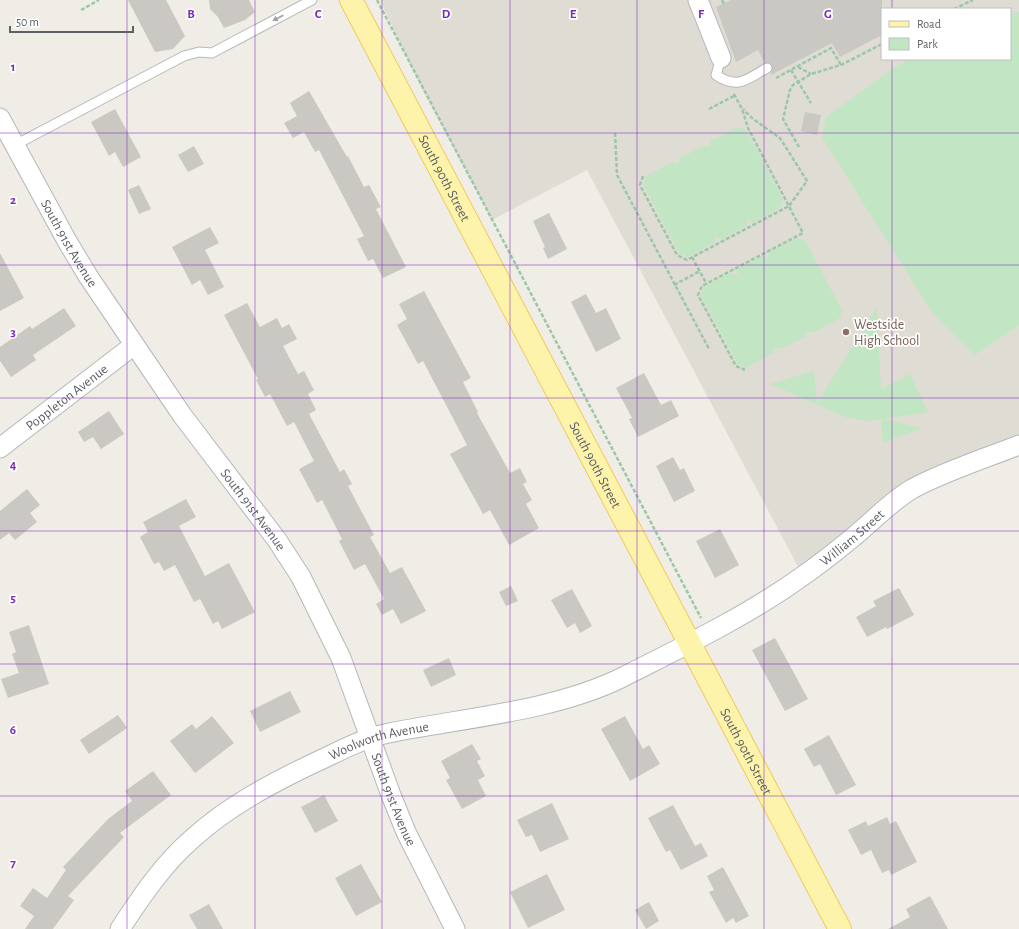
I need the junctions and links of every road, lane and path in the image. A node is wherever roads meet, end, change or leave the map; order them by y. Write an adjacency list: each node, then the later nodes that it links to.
1 (99, 0): 10 (path)
2 (312, 0): 23 (lane, one-way to 23)
3 (352, 0): 37 (main road, South 90th Street)
4 (377, 0): 36 (path)
5 (698, 0): 12 (street)
6 (722, 0): 8 (path)
7 (973, 0): 9 (path)
8 (724, 4)
9 (956, 8)
10 (81, 10)
11 (881, 45): 13 (path)
12 (721, 58): 15 (lane)
13 (841, 65): 14 (path); 16 (path)
14 (798, 66): 16 (path); 17 (path)
15 (767, 68)
16 (812, 74): 17 (path)
17 (798, 82): 18 (path); 24 (path)
18 (811, 103)
19 (709, 109): 20 (path)
20 (742, 109): 26 (path); 26 (path)
21 (0, 118): 23 (street, South 91st Avenue)
22 (615, 133): 30 (path)
23 (15, 145): 31 (street, South 91st Avenue)
24 (799, 147)
25 (643, 176): 27 (path)
26 (789, 206): 27 (path); 29 (path)
27 (692, 257): 28 (path)
28 (700, 271): 29 (path); 30 (path)
29 (706, 283): 33 (path)
30 (674, 284): 32 (path)
31 (134, 345): 35 (street, Poppleton Avenue); 38 (street, South 91st Avenue)
32 (709, 349)
33 (745, 370)
34 (1019, 445): 37 (street, William Street)
35 (0, 448)
36 (702, 620)
37 (689, 642): 38 (street, Woolworth Avenue); 41 (main road, South 90th Street)
38 (370, 738): 39 (street, Woolworth Avenue); 40 (street, South 91st Avenue)
39 (120, 929)
40 (454, 929)
41 (840, 929)

